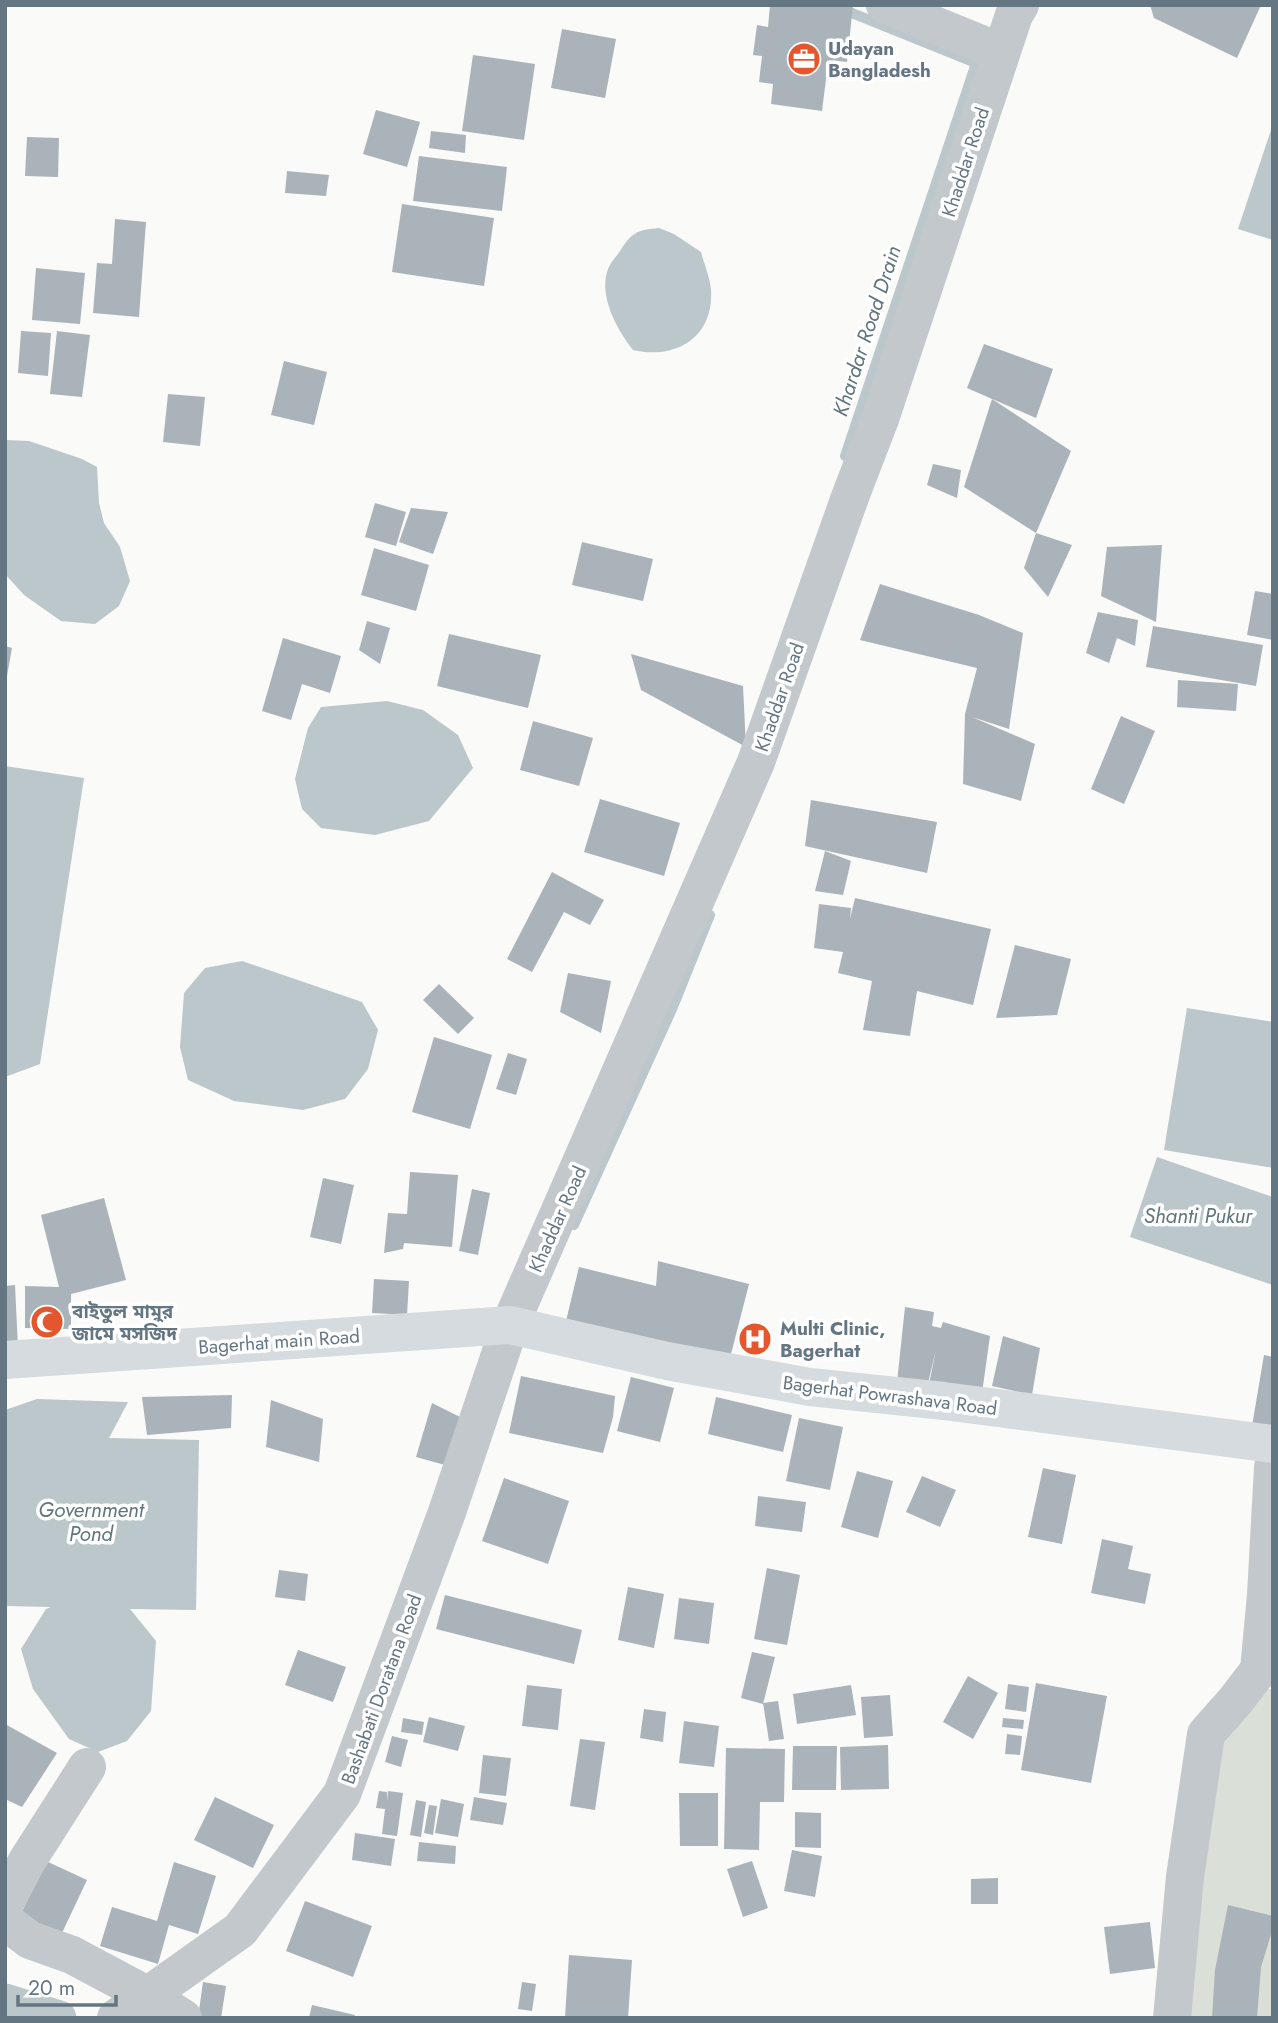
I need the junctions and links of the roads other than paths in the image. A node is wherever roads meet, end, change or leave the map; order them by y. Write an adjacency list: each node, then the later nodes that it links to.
1 (885, 5): 3 (street)
2 (1020, 5): 3 (street, Khaddar Road)
3 (1001, 52): 4 (street, Khaddar Road)
4 (510, 1325): 5 (main road, Bagerhat main Road); 6 (main road, Bagerhat Powrashava Road); 11 (street, Bashabati Doratana Road)
5 (5, 1360)
6 (1273, 1444)
7 (1273, 1468): 13 (street)
8 (87, 1767): 9 (street)
9 (5, 1903)
10 (5, 1921): 11 (street)
11 (127, 2009): 12 (street)
12 (183, 2018)
13 (1171, 2018)

